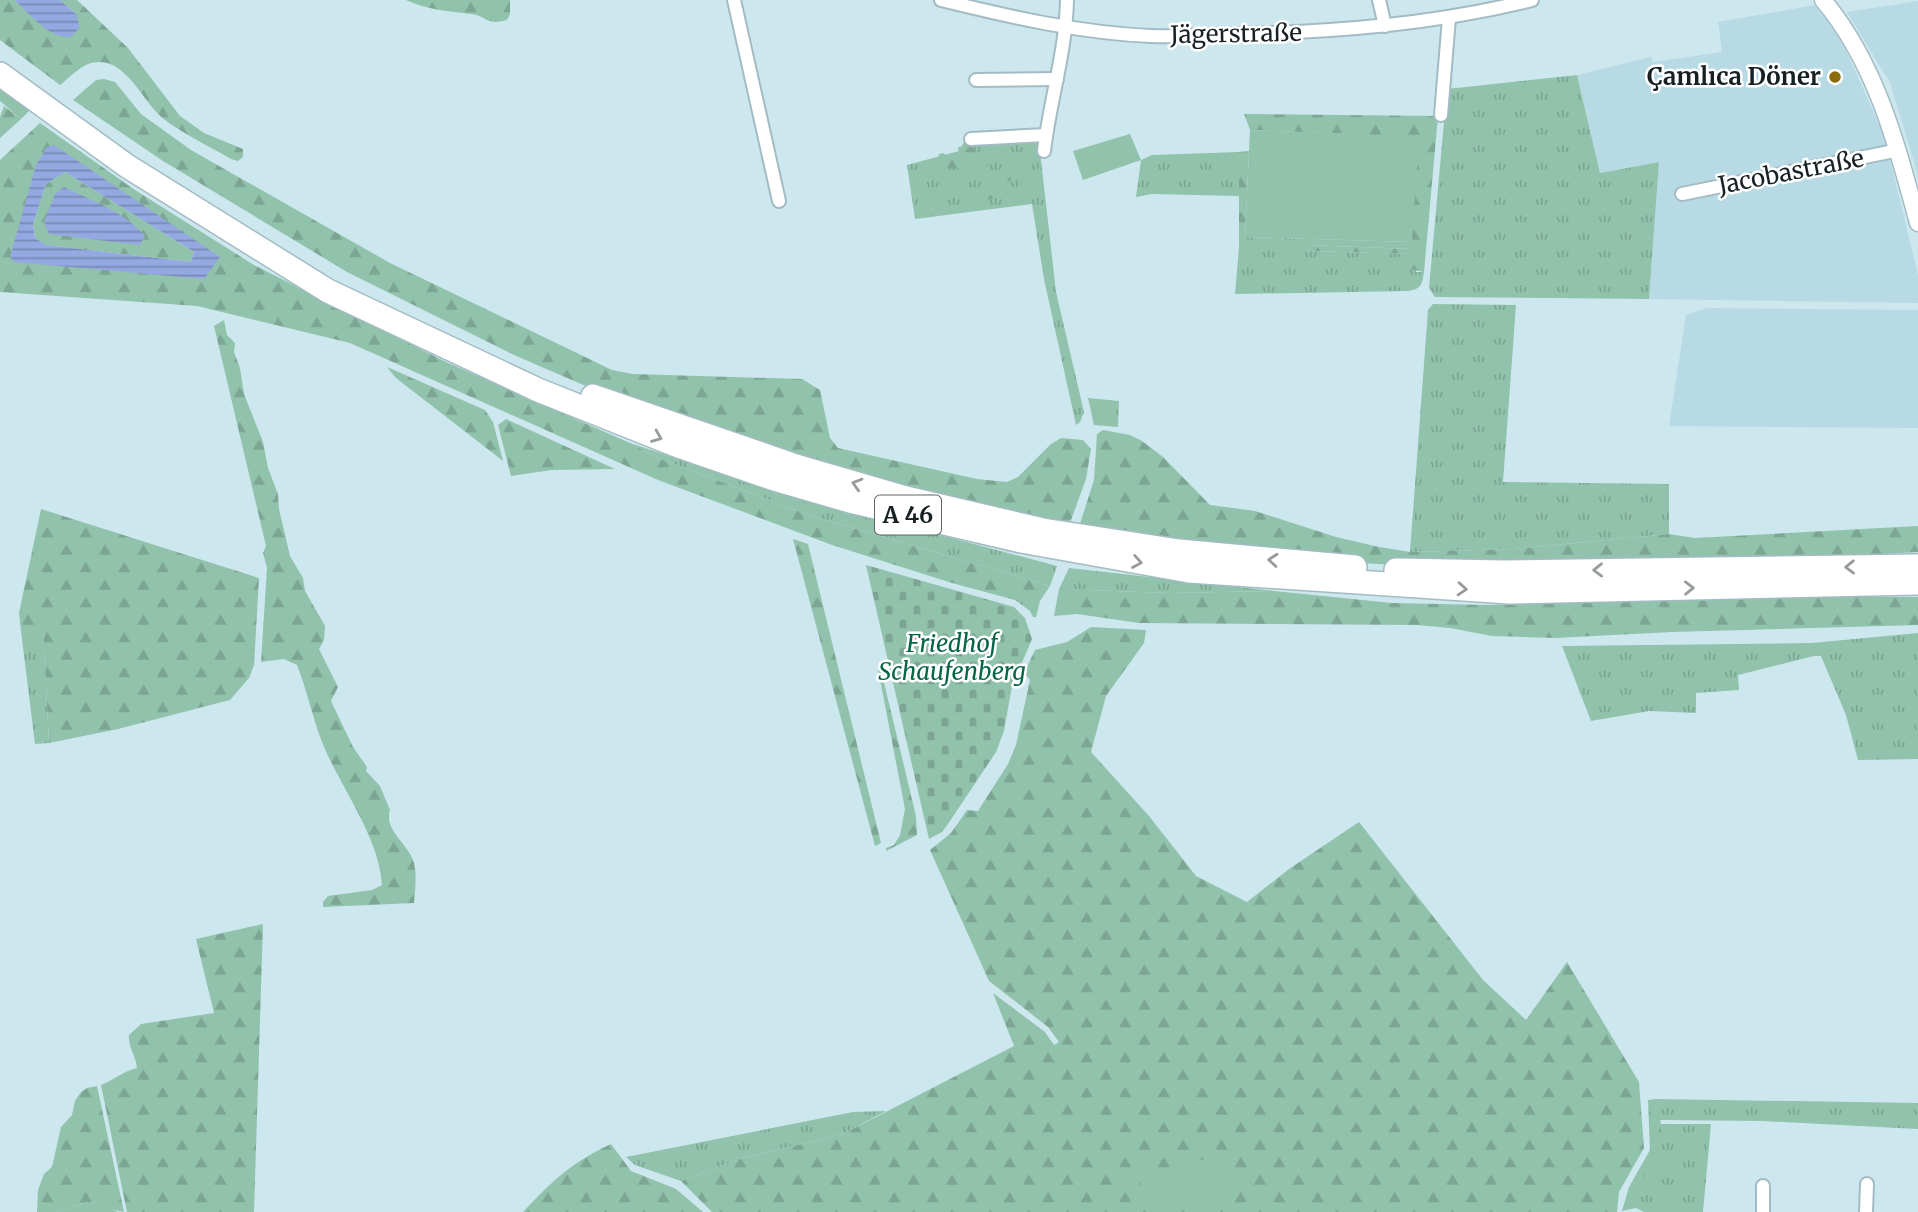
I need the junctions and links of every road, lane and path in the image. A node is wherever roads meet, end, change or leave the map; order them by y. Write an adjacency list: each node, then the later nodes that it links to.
1 (734, 0): 21 (street)
2 (942, 0): 10 (street, Jägerstraße)
3 (1067, 0): 10 (street)
4 (1379, 0): 9 (street)
5 (1532, 0): 7 (street, Jägerstraße)
6 (1823, 0): 18 (street, Jacobastraße)
7 (1512, 2): 8 (street, Jägerstraße)
8 (1449, 18): 9 (street, Jägerstraße); 15 (street)
9 (1385, 26): 10 (street, Jägerstraße)
10 (1066, 27): 13 (street)
11 (0, 58): 23 (highway, A 46, one-way to 11)
12 (0, 74): 24 (highway, A 46, one-way to 24)
13 (1057, 79): 14 (street); 16 (street)
14 (976, 80)
15 (1441, 115)
16 (1046, 135): 17 (street); 19 (street)
17 (971, 139)
18 (1899, 150): 20 (street, Jacobastraße); 22 (street, Jacobastraße)
19 (1044, 151)
20 (1682, 194)
21 (779, 201)
22 (1918, 223)
23 (1918, 566)
24 (1918, 583)
25 (1867, 1184): 28 (street)
26 (1763, 1186): 27 (street)
27 (1763, 1212)
28 (1866, 1212)

